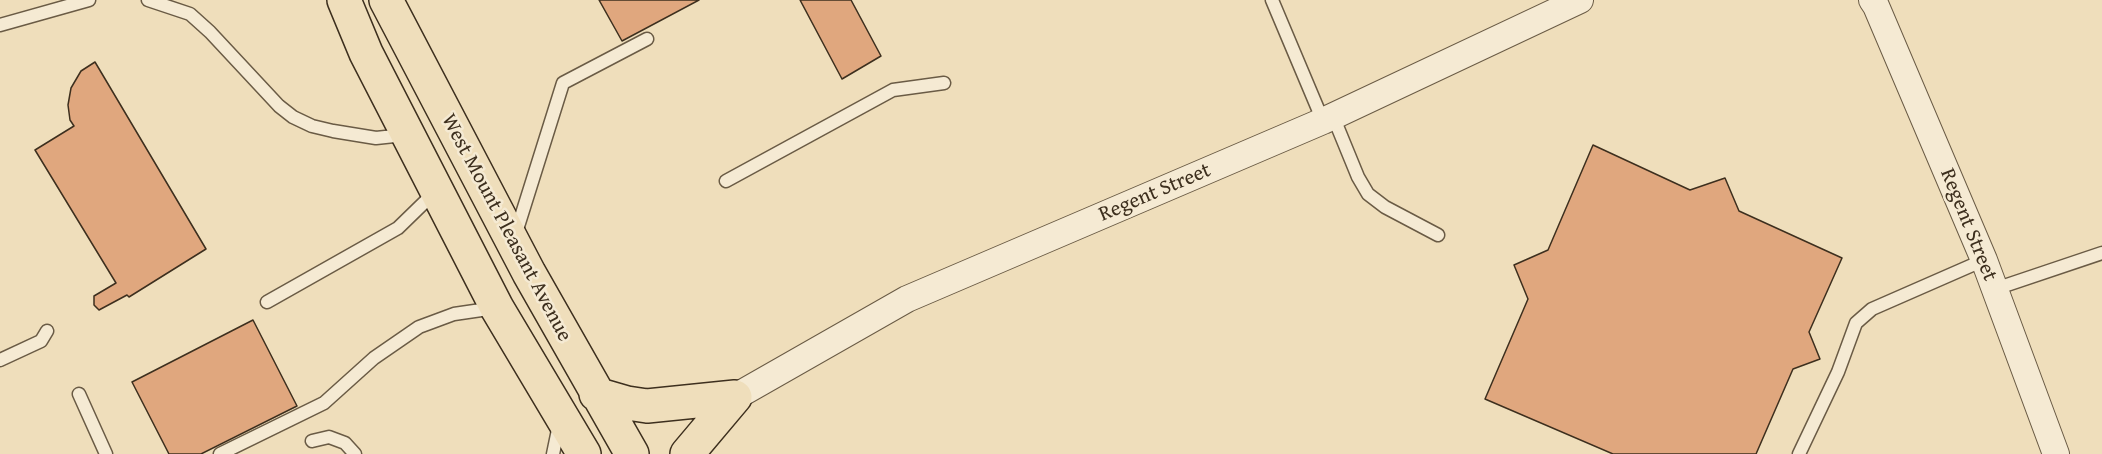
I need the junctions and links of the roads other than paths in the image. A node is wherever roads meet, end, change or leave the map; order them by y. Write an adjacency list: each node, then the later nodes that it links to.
1 (89, 0): 8 (lane)
2 (148, 0): 12 (lane)
3 (344, 0): 12 (main road, West Mount Pleasant Avenue)
4 (386, 0): 16 (main road, West Mount Pleasant Avenue)
5 (1272, 0): 11 (lane)
6 (1580, 0): 11 (street, Regent Street)
7 (1872, 0): 18 (street, Regent Street)
8 (0, 24)
9 (646, 39): 16 (lane)
10 (944, 83): 13 (lane)
11 (1328, 119): 15 (lane); 26 (street, Regent Street)
12 (408, 135): 14 (main road, West Mount Pleasant Avenue)
13 (726, 181)
14 (436, 191): 20 (lane); 21 (main road, West Mount Pleasant Avenue)
15 (1438, 235)
16 (513, 243): 25 (main road, West Mount Pleasant Avenue)
17 (2102, 253): 19 (lane)
18 (1984, 260): 19 (street, Regent Street); 36 (lane)
19 (1995, 290): 37 (street, Regent Street)
20 (267, 302)
21 (497, 308): 27 (main road, West Mount Pleasant Avenue); 30 (lane)
22 (47, 331): 23 (lane)
23 (0, 360)
24 (79, 394): 29 (lane)
25 (596, 394): 26 (main road); 34 (main road, West Mount Pleasant Avenue)
26 (735, 397): 35 (main road)
27 (561, 415): 32 (lane); 33 (main road, West Mount Pleasant Avenue)
28 (312, 441): 31 (lane)
29 (106, 454)
30 (220, 454)
31 (355, 454)
32 (553, 454)
33 (584, 454)
34 (632, 454)
35 (687, 454)
36 (1799, 454)
37 (2056, 454)

